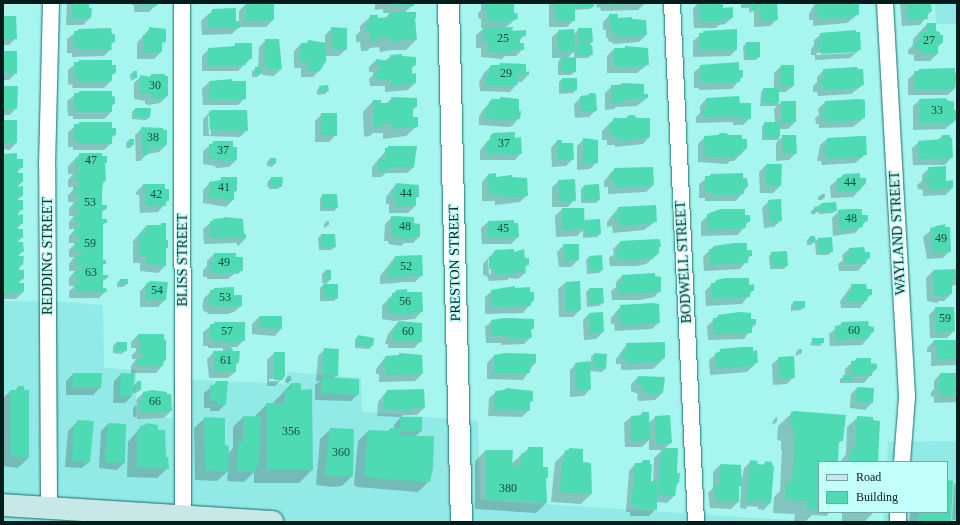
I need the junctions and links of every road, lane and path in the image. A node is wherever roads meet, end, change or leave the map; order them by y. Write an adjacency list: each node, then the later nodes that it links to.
1 (51, 3): 8 (street, REDDING STREET)
2 (182, 3): 9 (street, BLISS STREET)
3 (448, 3): 12 (street, PRESTON STREET)
4 (672, 3): 13 (street, BODWELL STREET)
5 (885, 3): 6 (street, WAYLAND STREET)
6 (902, 461)
7 (3, 505): 8 (main road)
8 (49, 508): 10 (main road)
9 (183, 516): 10 (main road); 11 (main road)
10 (130, 518)
11 (272, 522)
12 (461, 522)
13 (696, 522)

